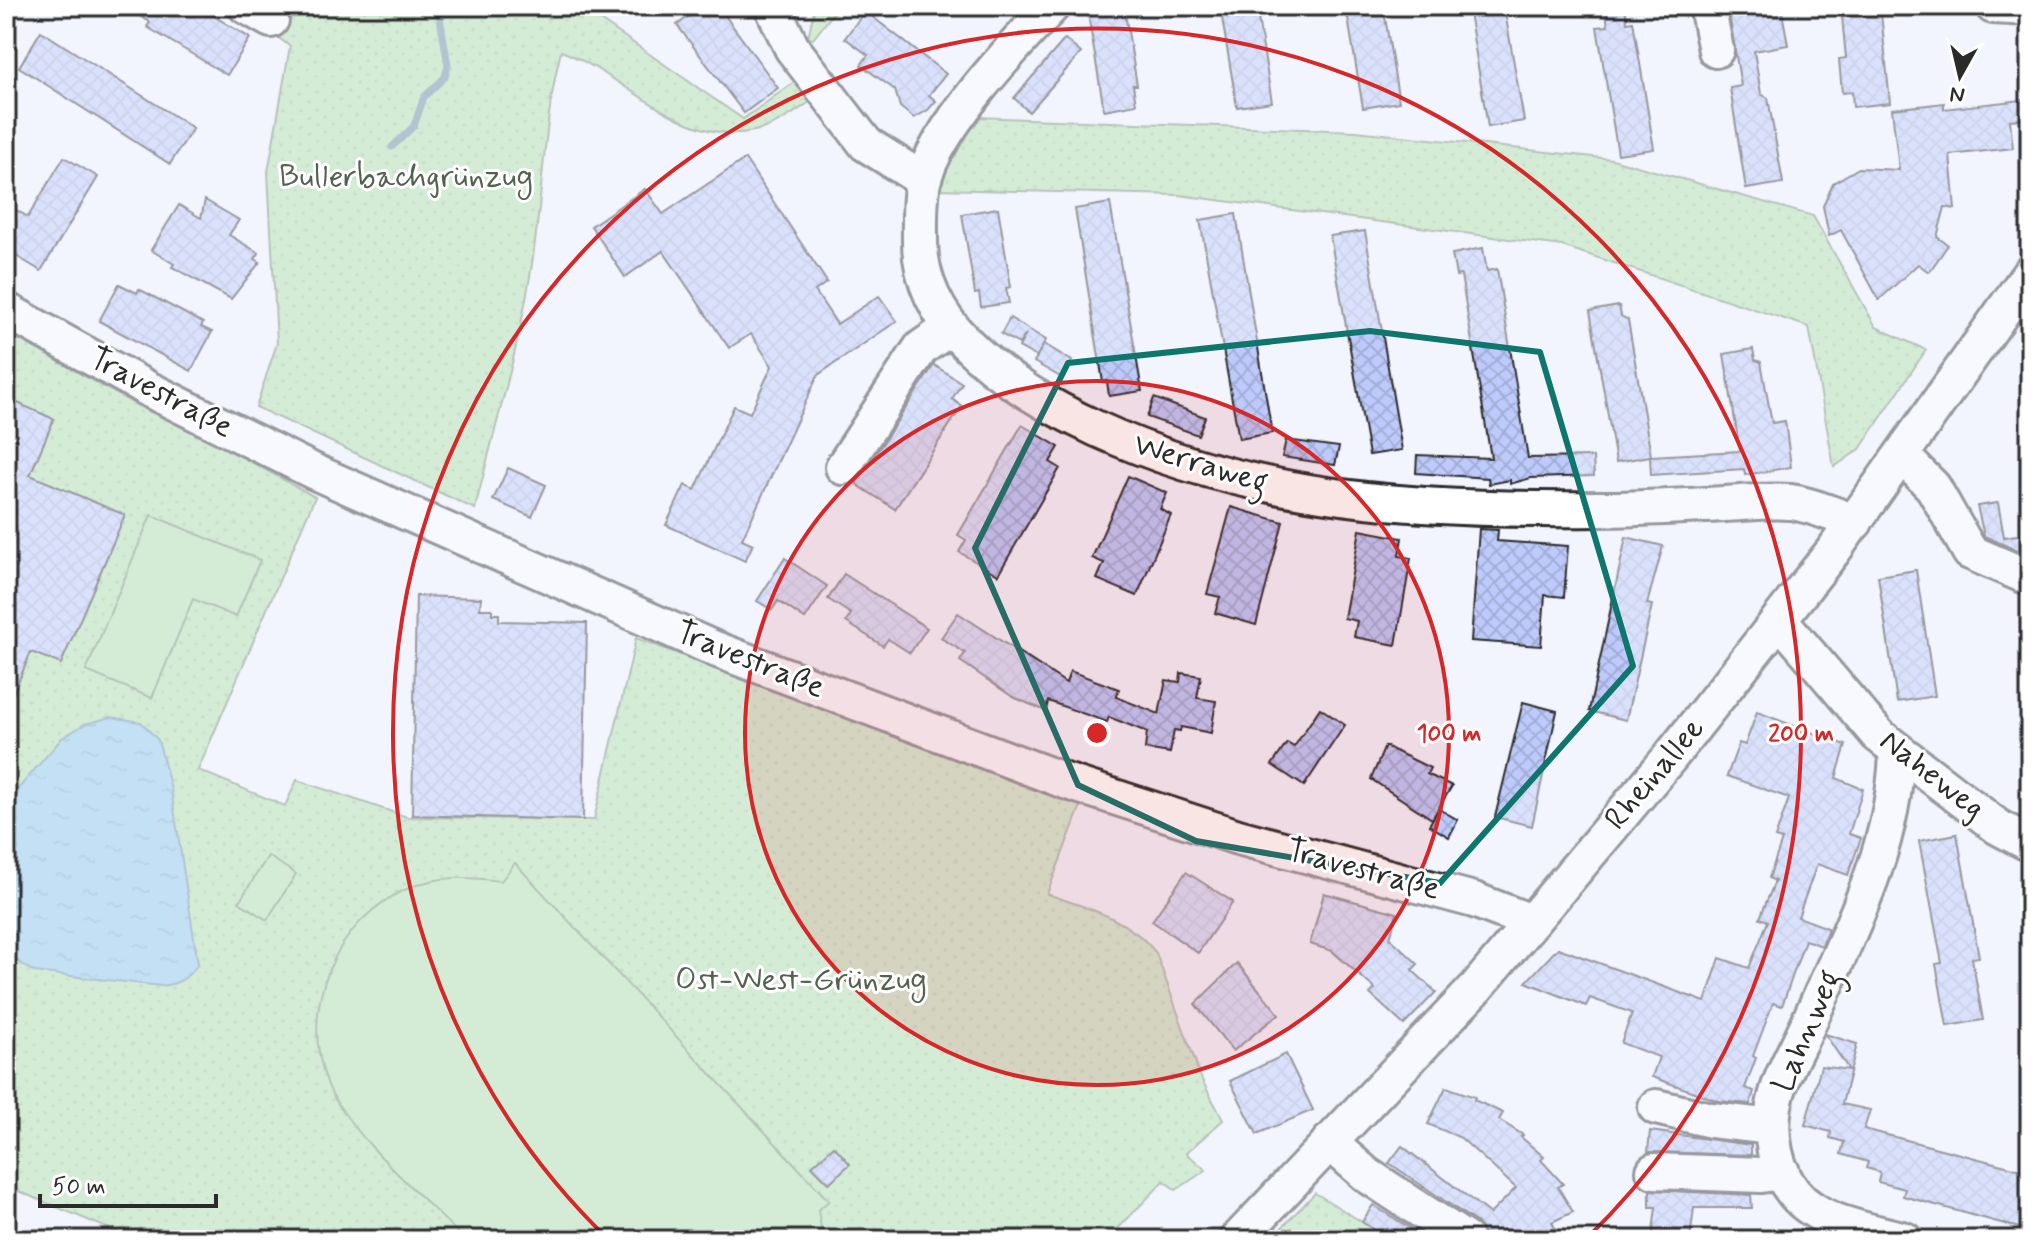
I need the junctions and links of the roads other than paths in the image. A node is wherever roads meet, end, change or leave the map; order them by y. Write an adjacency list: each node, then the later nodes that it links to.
1 (772, 6): 7 (street)
2 (1052, 6): 7 (street, Werraweg)
3 (1707, 6): 6 (street)
4 (1993, 6): 5 (street)
5 (2030, 8)
6 (1716, 50)
7 (923, 180): 10 (street, Werraweg)
8 (2030, 273): 11 (street, Rheinallee)
9 (6, 310): 18 (street, Travestraße)
10 (950, 328): 12 (street); 13 (street, Werraweg)
11 (1902, 456): 13 (street, Rheinallee); 14 (street)
12 (843, 467)
13 (1855, 522): 15 (street, Rheinallee)
14 (2030, 578)
15 (1781, 621): 16 (street, Naheweg); 18 (street, Rheinallee)
16 (1897, 752): 17 (street, Naheweg); 20 (street, Lahnweg)
17 (2030, 844)
18 (1531, 922): 21 (street, Rheinallee)
19 (1656, 1107): 20 (street)
20 (1772, 1127): 23 (street, Lahnweg)
21 (1329, 1142): 24 (street, Rheinallee); 25 (street)
22 (1654, 1171): 23 (street)
23 (1782, 1172): 26 (street, Lahnweg)
24 (1237, 1240)
25 (1466, 1240)
26 (1905, 1240)

